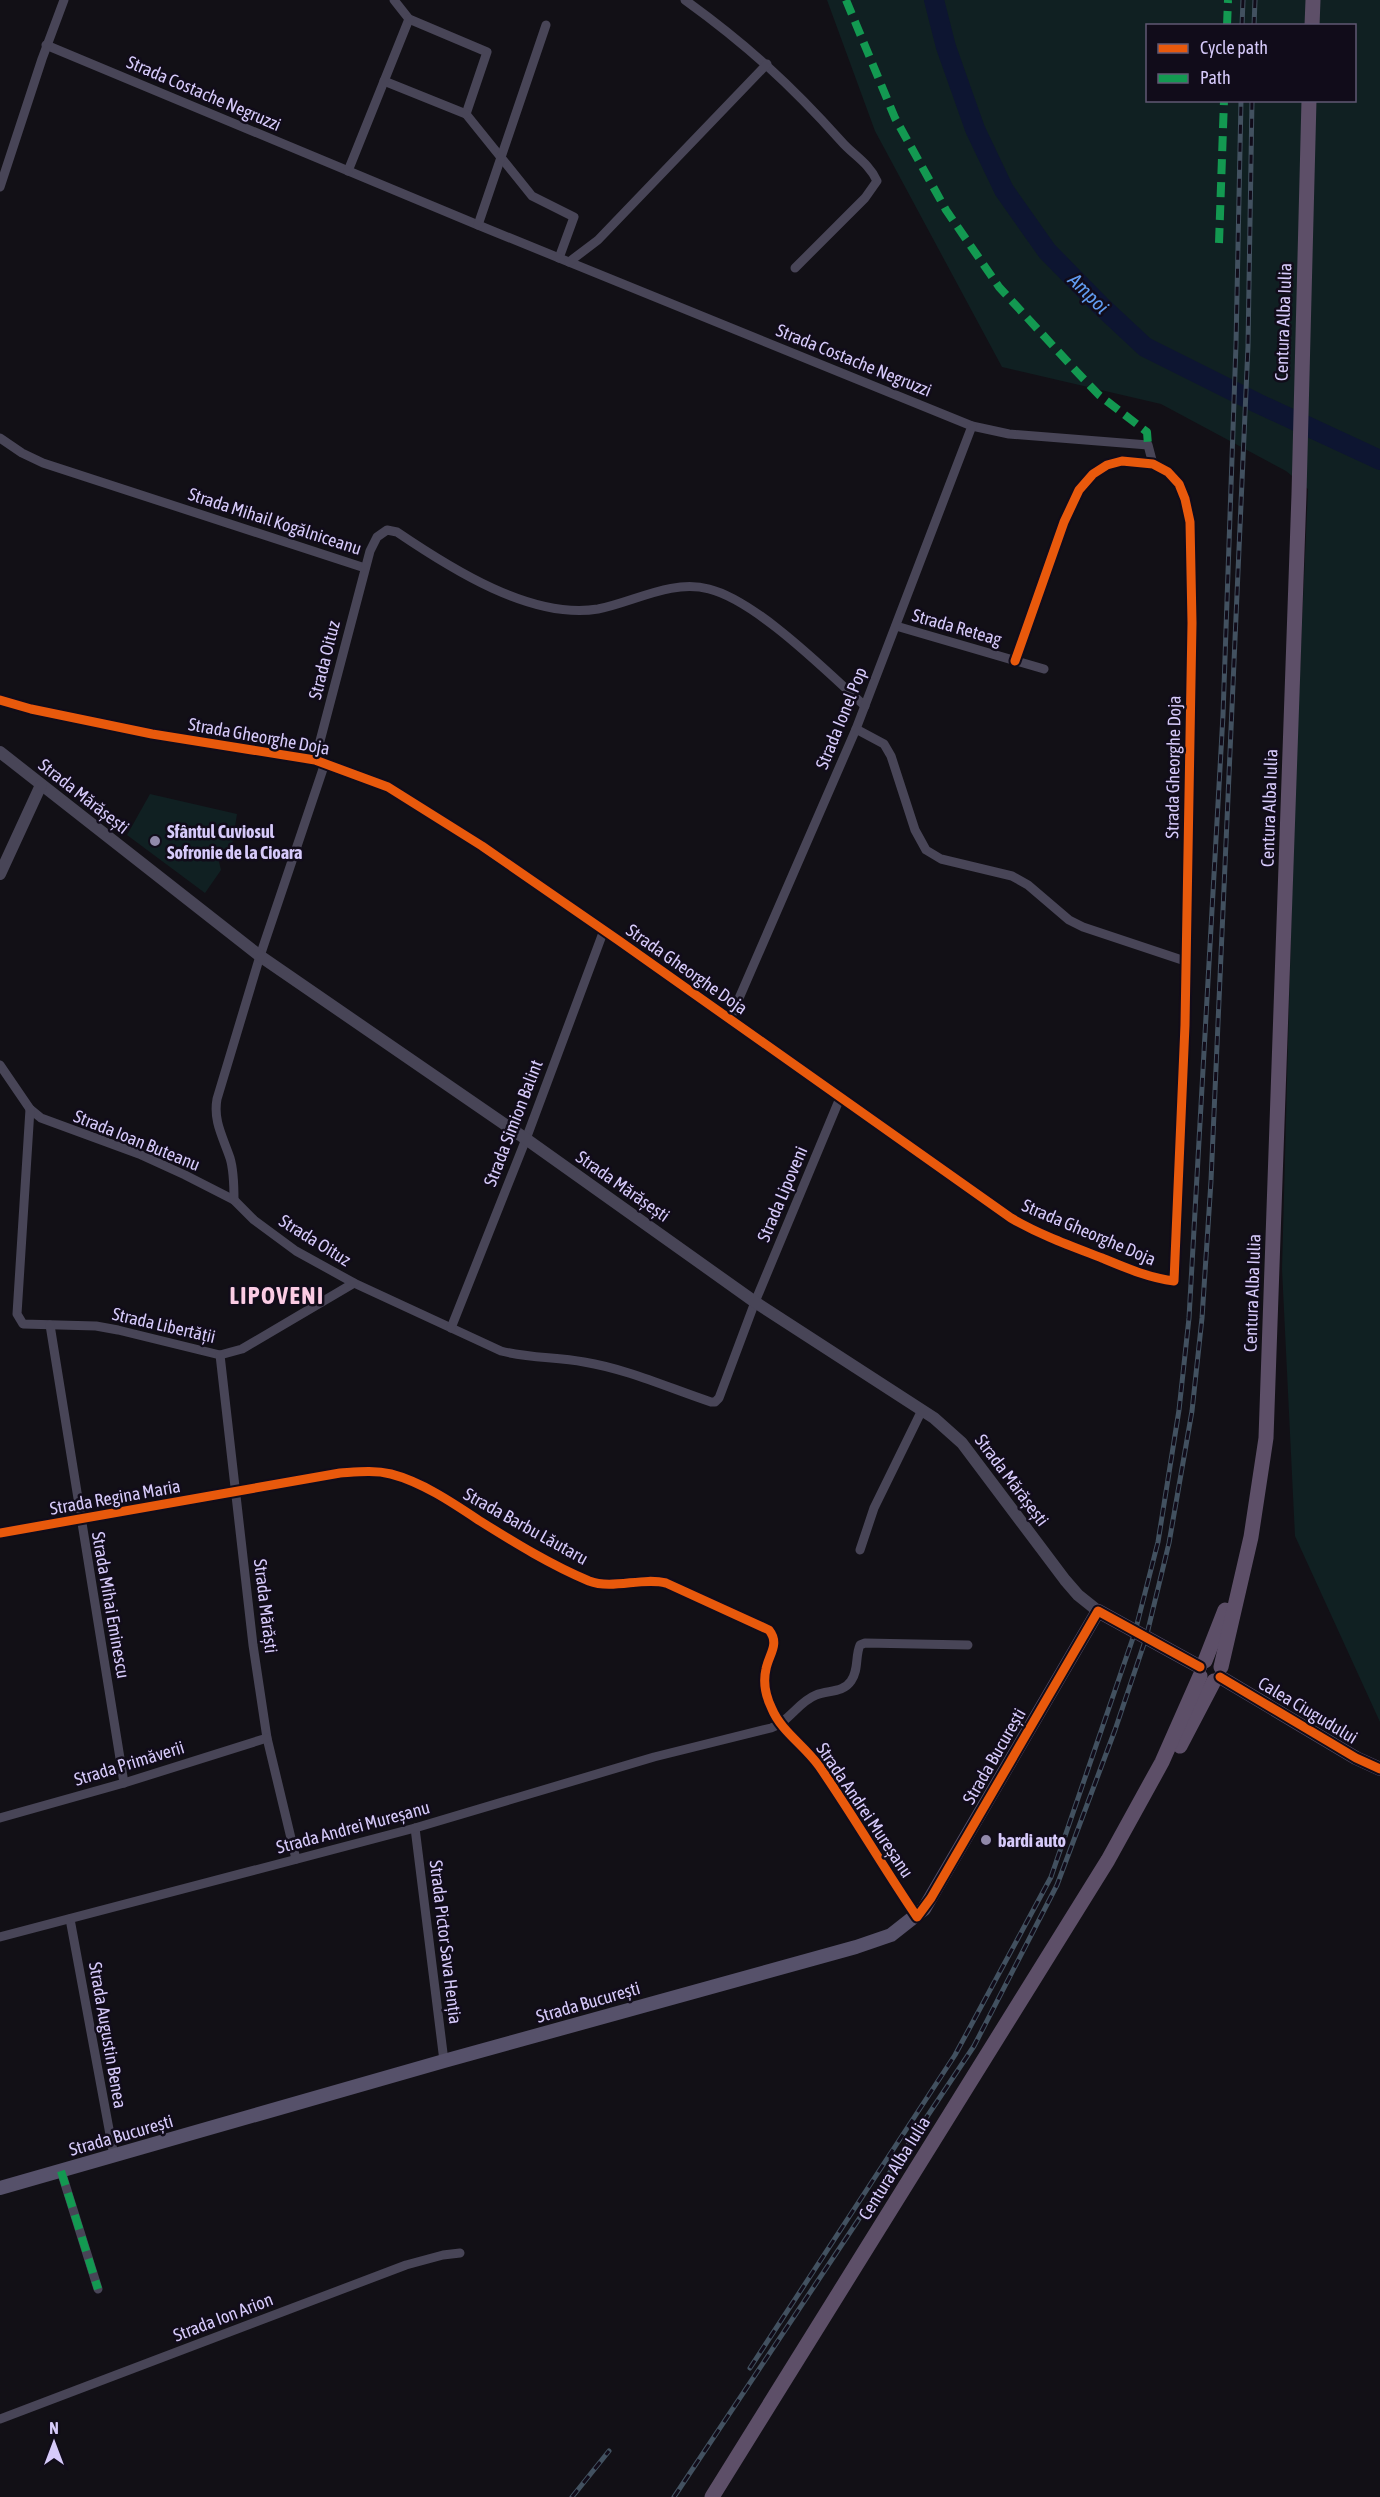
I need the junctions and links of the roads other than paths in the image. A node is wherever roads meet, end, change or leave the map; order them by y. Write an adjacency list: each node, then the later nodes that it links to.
1 (64, 0): 8 (street)
2 (394, 0): 5 (street)
3 (685, 0): 9 (street)
4 (1312, 0): 6 (main road)
5 (409, 19): 10 (street); 12 (street)
6 (1312, 24)
7 (546, 26): 13 (street)
8 (46, 45): 14 (street, Strada Costache Negruzzi); 15 (street)
9 (767, 64): 18 (street); 19 (street)
10 (384, 81): 12 (street); 14 (street)
11 (1309, 102): 56 (main road, Centura Alba Iulia)
12 (466, 114): 13 (street)
13 (502, 159): 16 (street); 17 (street)
14 (348, 171): 16 (street, Strada Costache Negruzzi)
15 (0, 187)
16 (478, 225): 17 (street, Strada Costache Negruzzi)
17 (559, 258): 18 (street, Strada Costache Negruzzi)
18 (569, 262): 20 (street, Strada Costache Negruzzi)
19 (795, 268)
20 (972, 426): 22 (street, Strada Costache Negruzzi); 24 (street, Strada Ionel Pop)
21 (0, 438): 23 (street, Strada Mihail Kogălniceanu)
22 (1153, 464): 25 (street); 37 (street, Strada Gheorghe Doja)
23 (365, 568): 28 (street, Strada Mihail Kogălniceanu); 31 (street, Strada Oituz)
24 (896, 627): 25 (street, Strada Reteag); 28 (street, Strada Ionel Pop)
25 (1015, 661): 26 (street, Strada Reteag)
26 (1044, 669)
27 (0, 700): 31 (street, Strada Gheorghe Doja)
28 (865, 706): 29 (street, Strada Ionel Pop)
29 (856, 729): 37 (street); 38 (street, Strada Ionel Pop)
30 (0, 752): 33 (street, Strada Mărășești)
31 (315, 760): 32 (street, Strada Gheorghe Doja)
32 (325, 763): 35 (street, Strada Gheorghe Doja); 36 (street)
33 (41, 785): 34 (street); 36 (street, Strada Mărășești)
34 (0, 874)
35 (604, 930): 38 (street, Strada Gheorghe Doja); 42 (street, Strada Simion Balint)
36 (260, 956): 42 (street, Strada Mărășești); 43 (street)
37 (1185, 961): 40 (street, Strada Gheorghe Doja)
38 (730, 1019): 40 (street, Strada Gheorghe Doja)
39 (0, 1065): 41 (street, Strada Ioan Buteanu)
40 (840, 1098): 45 (street, Strada Lipoveni)
41 (30, 1109): 43 (street, Strada Ioan Buteanu); 46 (street, Strada Libertății)
42 (526, 1139): 45 (street, Strada Mărășești); 47 (street, Strada Simion Balint)
43 (234, 1200): 44 (street, Strada Oituz)
44 (354, 1283): 47 (street, Strada Oituz); 48 (street, Strada Libertății)
45 (755, 1302): 47 (street, Strada Oituz); 49 (street, Strada Mărășești)
46 (50, 1325): 48 (street, Strada Libertății); 51 (street, Strada Mihai Eminescu)
47 (451, 1328)
48 (220, 1355): 50 (street, Strada Mărăști)
49 (922, 1410): 53 (street); 54 (street, Strada Mărășești)
50 (235, 1493): 51 (street, Strada Regina Maria); 57 (street, Strada Barbu Lăutaru); 58 (street, Strada Mărăști)
51 (80, 1520): 52 (street, Strada Regina Maria); 60 (street, Strada Mihai Eminescu)
52 (0, 1533)
53 (860, 1550)
54 (1098, 1611): 56 (main road, Strada Mărășești); 64 (main road, Strada București)
55 (968, 1645): 57 (street, Strada Andrei Mureșanu)
56 (1210, 1672): 59 (main road, Calea Ciugudului); 74 (main road, Centura Alba Iulia)
57 (782, 1724): 62 (street, Strada Andrei Mureșanu); 64 (street, Strada Andrei Mureșanu)
58 (267, 1738): 60 (street, Strada Primăverii); 63 (street, Strada Mărăști)
59 (1380, 1769)
60 (124, 1783): 61 (street, Strada Primăverii)
61 (0, 1818)
62 (415, 1828): 63 (street, Strada Andrei Mureșanu); 67 (street, Strada Pictor Sava Henția)
63 (296, 1859): 65 (street, Strada Andrei Mureșanu)
64 (917, 1917): 67 (main road, Strada București)
65 (70, 1919): 66 (street, Strada Andrei Mureșanu); 68 (street, Strada Augustin Benea)
66 (0, 1937)
67 (444, 2061): 68 (main road, Strada București)
68 (114, 2156): 69 (main road, Strada București)
69 (61, 2171): 70 (main road, Strada București); 72 (street, Strada București)
70 (0, 2188)
71 (460, 2253): 73 (street, Strada Ion Arion)
72 (98, 2289)
73 (0, 2419)
74 (712, 2497)

